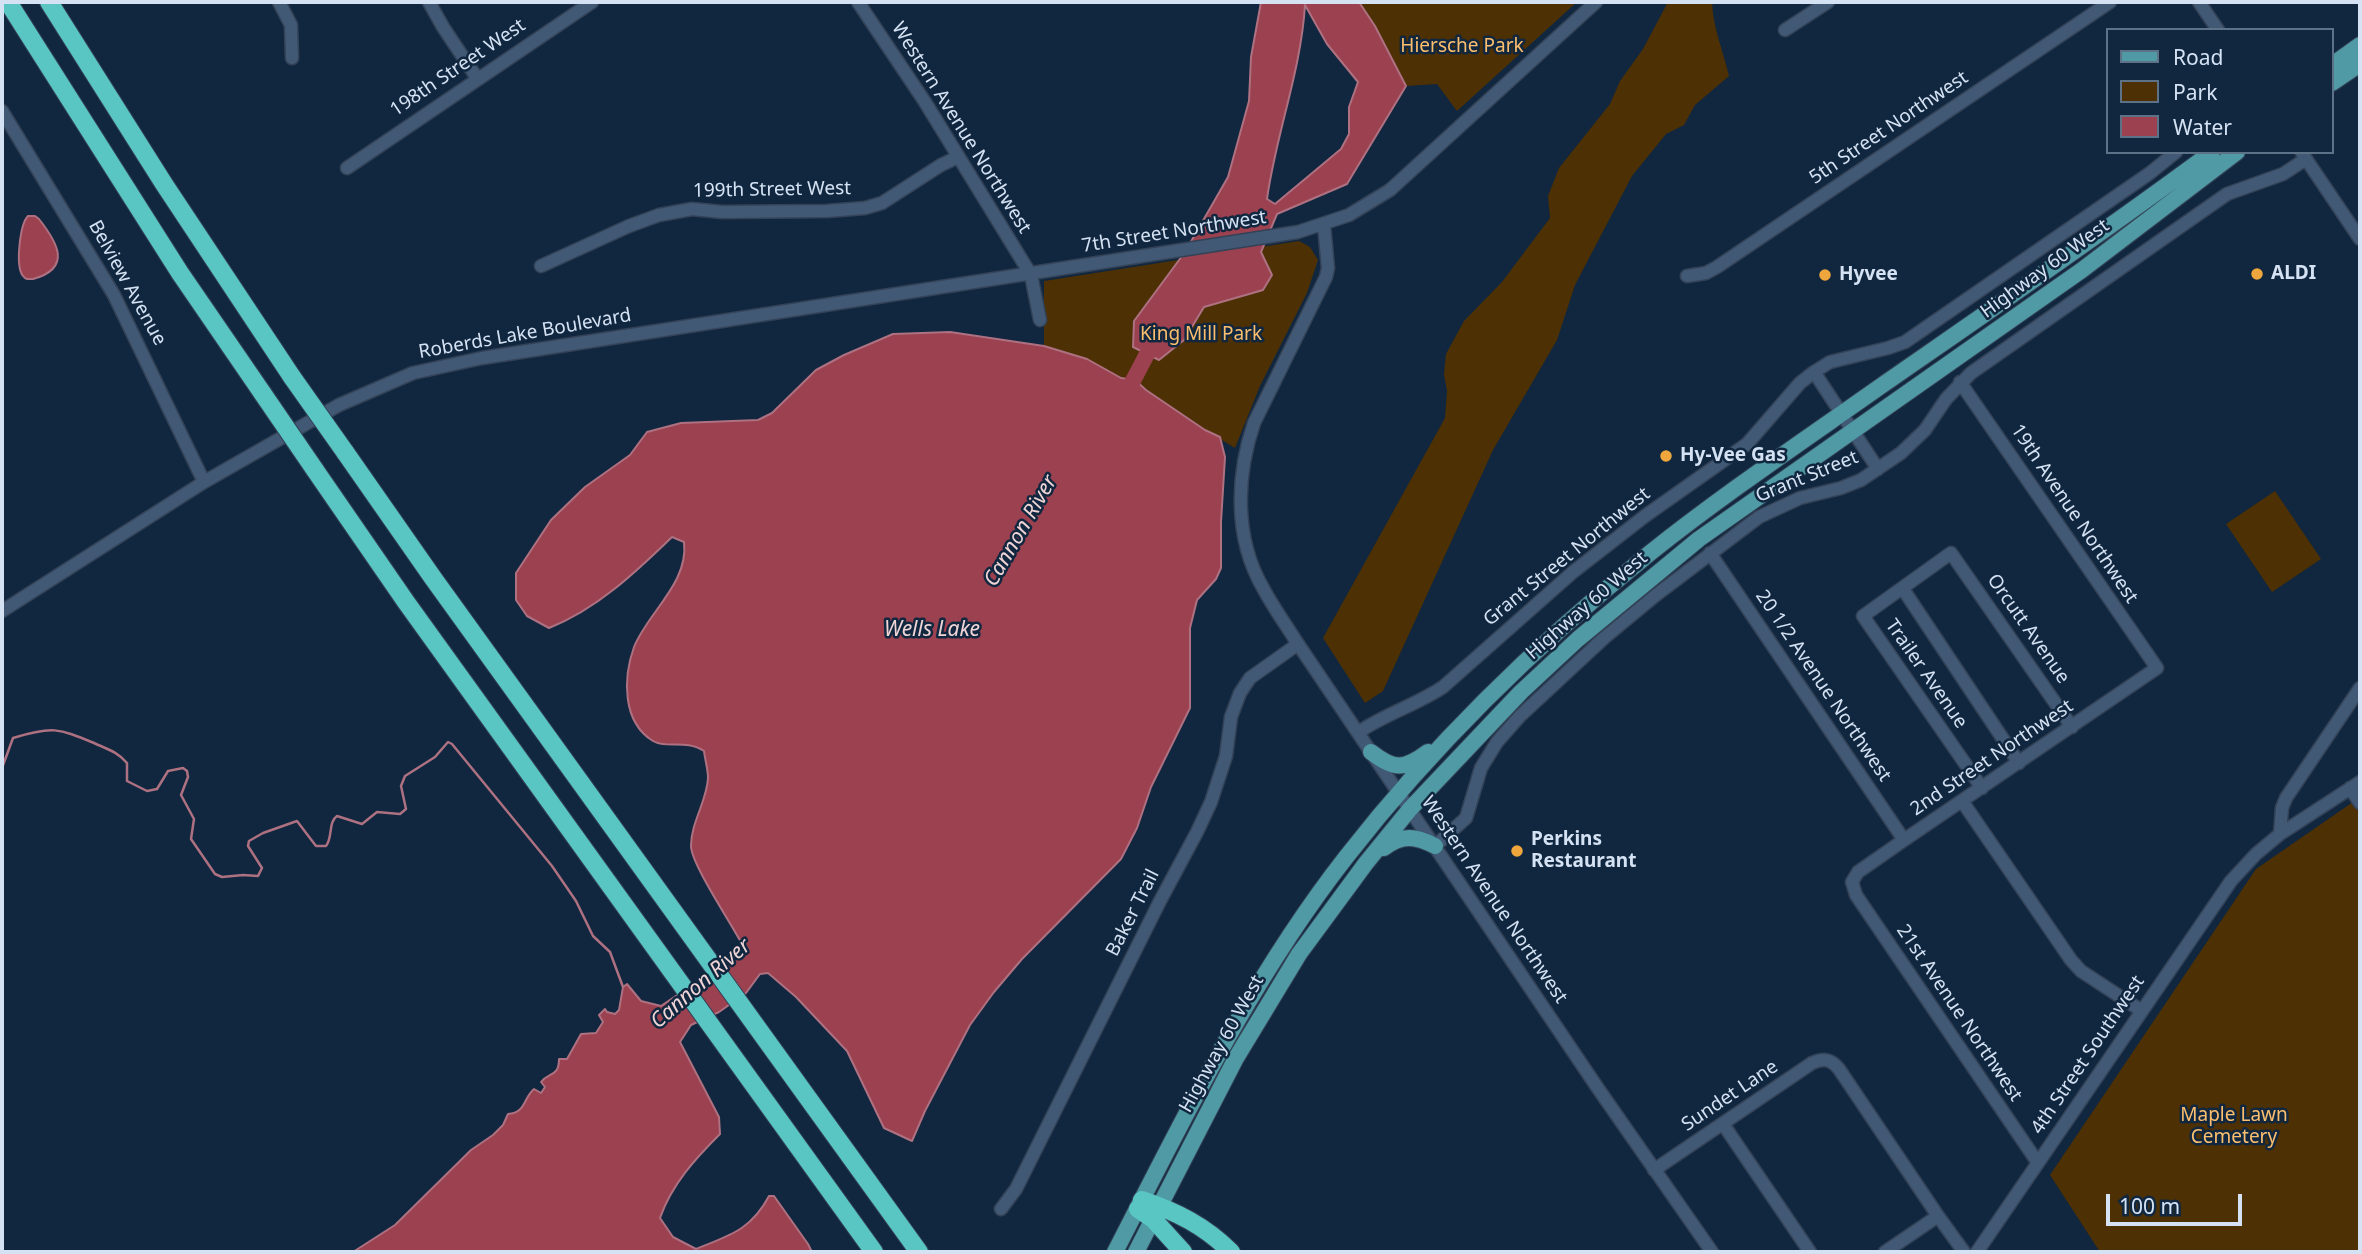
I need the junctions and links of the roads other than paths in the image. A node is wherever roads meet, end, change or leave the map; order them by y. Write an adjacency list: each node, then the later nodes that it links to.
1 (8, 2): 68 (highway, bridge)
2 (49, 2): 69 (highway, bridge)
3 (279, 2): 14 (street)
4 (429, 2): 17 (street)
5 (592, 2): 17 (street, 198th Street West)
6 (858, 2): 24 (street, Western Avenue Northwest)
7 (1596, 2): 26 (street, 7th Street Northwest)
8 (1828, 2): 12 (street)
9 (2110, 2): 30 (street, 5th Street Northwest)
10 (2199, 2): 11 (street)
11 (2217, 28)
12 (1786, 30)
13 (2360, 45): 15 (main road)
14 (292, 58)
15 (2334, 64)
16 (2360, 64): 18 (main road)
17 (477, 79): 25 (street, 198th Street West)
18 (2334, 82)
19 (2, 111): 37 (street, Belview Avenue)
20 (2174, 154): 32 (street, Grant Street Northwest)
21 (2208, 154): 34 (main road, Highway 60 West)
22 (2234, 154): 35 (main road, Highway 60 West)
23 (2304, 156): 27 (street); 33 (street, Grant Street)
24 (958, 157): 28 (street, 199th Street West); 29 (street, Western Avenue Northwest)
25 (347, 168)
26 (1324, 225): 29 (street, 7th Street Northwest); 41 (street, Western Avenue Northwest)
27 (2360, 239)
28 (541, 266)
29 (1031, 275): 31 (street); 37 (street, Roberds Lake Boulevard)
30 (1686, 276)
31 (1040, 320)
32 (1814, 372): 34 (street, Grant Street); 45 (street, Grant Street Northwest)
33 (1960, 382): 36 (street, Grant Street); 42 (street, 19th Avenue Northwest)
34 (1842, 414): 35 (street, Grant Street); 46 (main road, Highway 60 West)
35 (1852, 431): 36 (street, Grant Street); 54 (main road, Highway 60 West)
36 (1878, 468): 38 (street, Grant Street)
37 (204, 482): 40 (street, Roberds Lake Boulevard)
38 (1710, 553): 56 (street, 20 1/2 Avenue Northwest); 57 (street, Grant Street)
39 (1903, 589): 44 (street, Orcutt Avenue); 48 (street); 50 (street, Trailer Avenue)
40 (2, 611)
41 (1298, 644): 45 (street, Western Avenue Northwest); 65 (street, Baker Trail)
42 (2157, 668): 44 (street, 2nd Street Northwest)
43 (2360, 688): 55 (street)
44 (2073, 727): 48 (street, 2nd Street Northwest)
45 (1359, 732): 47 (street, Western Avenue Northwest)
46 (1455, 732): 47 (main road); 51 (main road, Highway 60 West)
47 (1371, 752): 51 (street, Western Avenue Northwest)
48 (2019, 762): 50 (street, 2nd Street Northwest)
49 (2355, 785): 53 (street); 55 (street, 4th Street Southwest)
50 (1982, 788): 52 (street, 2nd Street Northwest)
51 (1399, 793): 54 (street, Western Avenue Northwest); 64 (main road, Highway 60 West)
52 (1962, 801): 56 (street, 2nd Street Northwest); 60 (street)
53 (2360, 803)
54 (1410, 809): 57 (street, Western Avenue Northwest); 58 (main road, Highway 60 West)
55 (2280, 834): 60 (street, 4th Street Southwest)
56 (1904, 840): 59 (street, 2nd Street Northwest)
57 (1435, 846): 58 (main road); 63 (street, Western Avenue Northwest)
58 (1366, 863): 64 (main road, Highway 60 West)
59 (1852, 882): 62 (street, 21st Avenue Northwest)
60 (2142, 1011): 62 (street, 4th Street Southwest)
61 (1723, 1124): 63 (street, Sundet Lane); 66 (street, Sundet Lane); 75 (street)
62 (2038, 1163): 67 (street, 4th Street Southwest)
63 (1654, 1170): 74 (street, Western Avenue Northwest)
64 (1148, 1208): 70 (main road, Highway 60 West); 71 (main road, Highway 60 West); 72 (highway); 73 (highway)
65 (1001, 1209)
66 (1938, 1216): 76 (street); 77 (street)
67 (1984, 1249)
68 (874, 1252)
69 (919, 1252)
70 (1115, 1252)
71 (1136, 1252)
72 (1183, 1252)
73 (1231, 1252)
74 (1712, 1252)
75 (1810, 1252)
76 (1885, 1252)
77 (1964, 1252)

